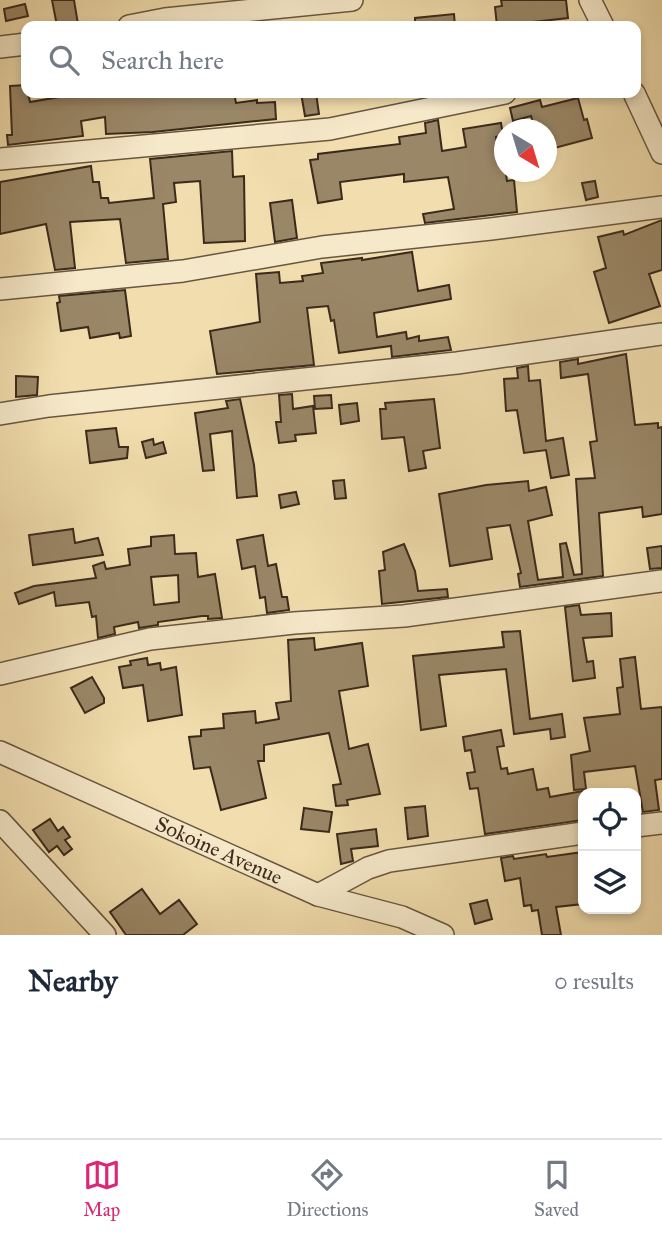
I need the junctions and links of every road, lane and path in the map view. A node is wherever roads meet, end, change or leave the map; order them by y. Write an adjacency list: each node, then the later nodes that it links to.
1 (352, 0): 3 (street)
2 (590, 0): 4 (street)
3 (155, 21)
4 (600, 21)
5 (21, 45): 6 (street)
6 (0, 47)
7 (481, 98): 10 (street)
8 (636, 98): 9 (street)
9 (662, 153)
10 (0, 159)
11 (662, 207): 12 (street)
12 (0, 289)
13 (662, 334): 14 (street)
14 (0, 414)
15 (662, 581): 16 (street)
16 (0, 674)
17 (0, 752): 22 (street, Sokoine Avenue)
18 (0, 821): 23 (street)
19 (662, 823): 20 (street)
20 (641, 825)
21 (578, 834): 22 (street)
22 (318, 895): 24 (street, Sokoine Avenue)
23 (105, 935)
24 (443, 935)

